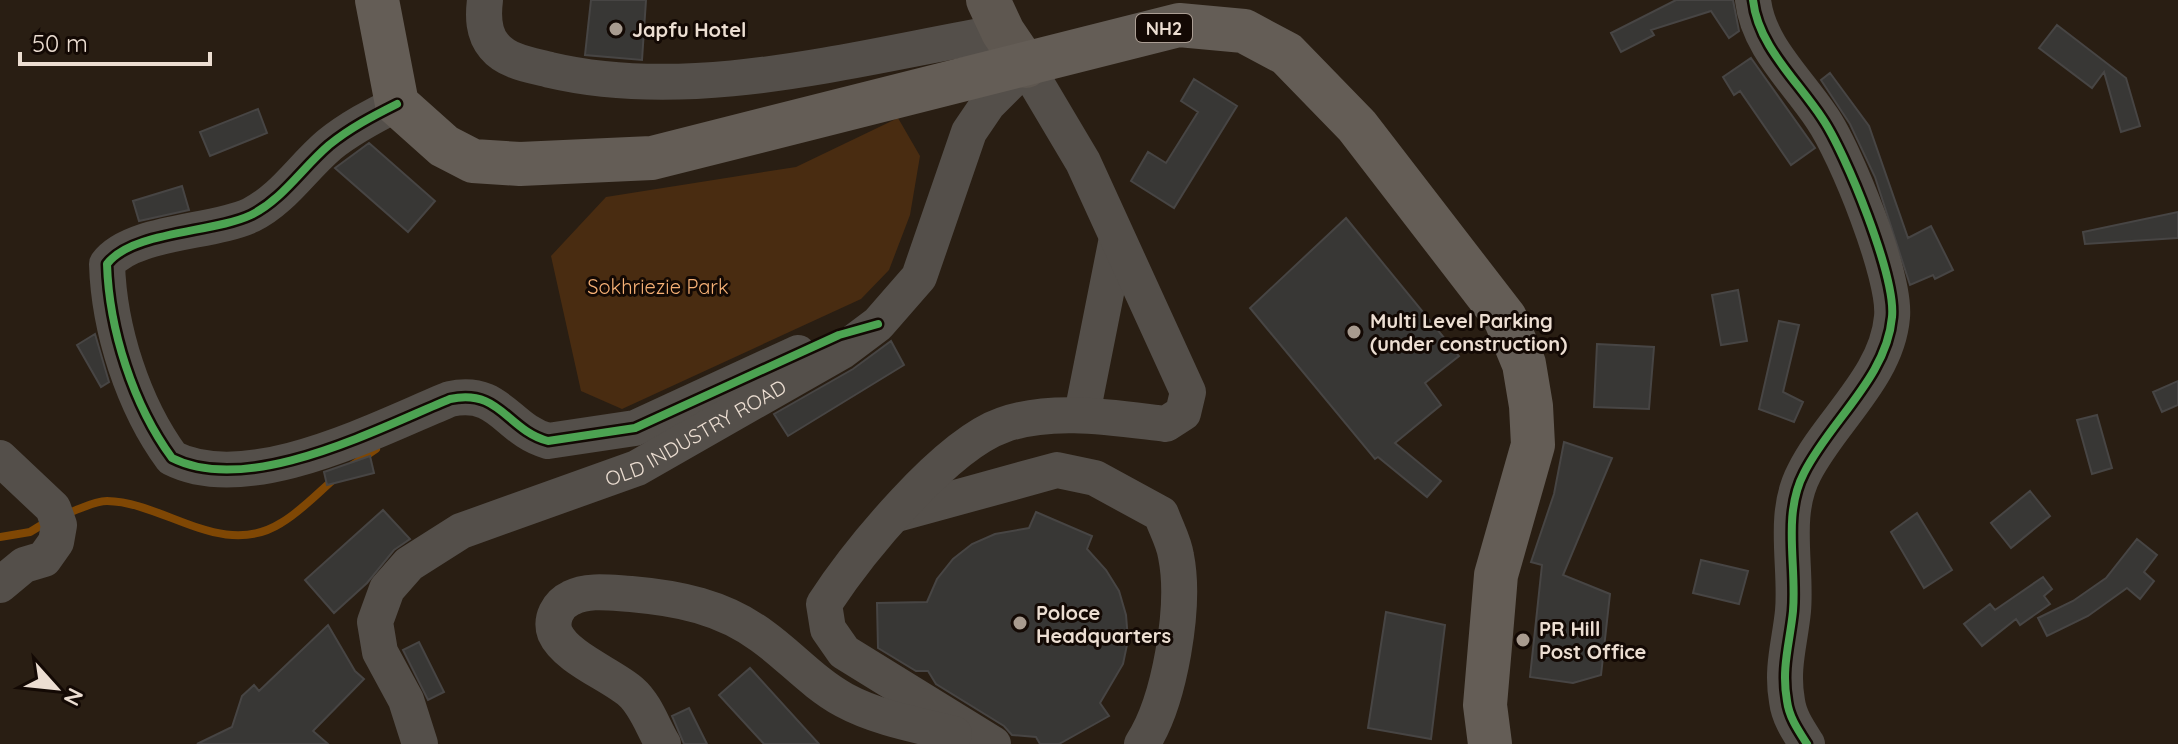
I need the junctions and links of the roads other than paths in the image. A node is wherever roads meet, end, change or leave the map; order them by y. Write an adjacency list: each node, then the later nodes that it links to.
1 (485, 0): 4 (street)
2 (1753, 0): 17 (street)
3 (382, 6): 5 (highway)
4 (1005, 33): 5 (highway, NH2); 6 (street); 7 (street, OLD INDUSTRY ROAD); 16 (highway, NH2)
5 (397, 104): 7 (street)
6 (1117, 238): 8 (street); 8 (street)
7 (878, 324): 12 (street, OLD INDUSTRY ROAD)
8 (1082, 414): 10 (street)
9 (0, 458): 11 (street)
10 (897, 514): 14 (street); 15 (street)
11 (8, 574)
12 (420, 744)
13 (663, 744): 14 (street)
14 (992, 744)
15 (1142, 744)
16 (1490, 744)
17 (1807, 744)

